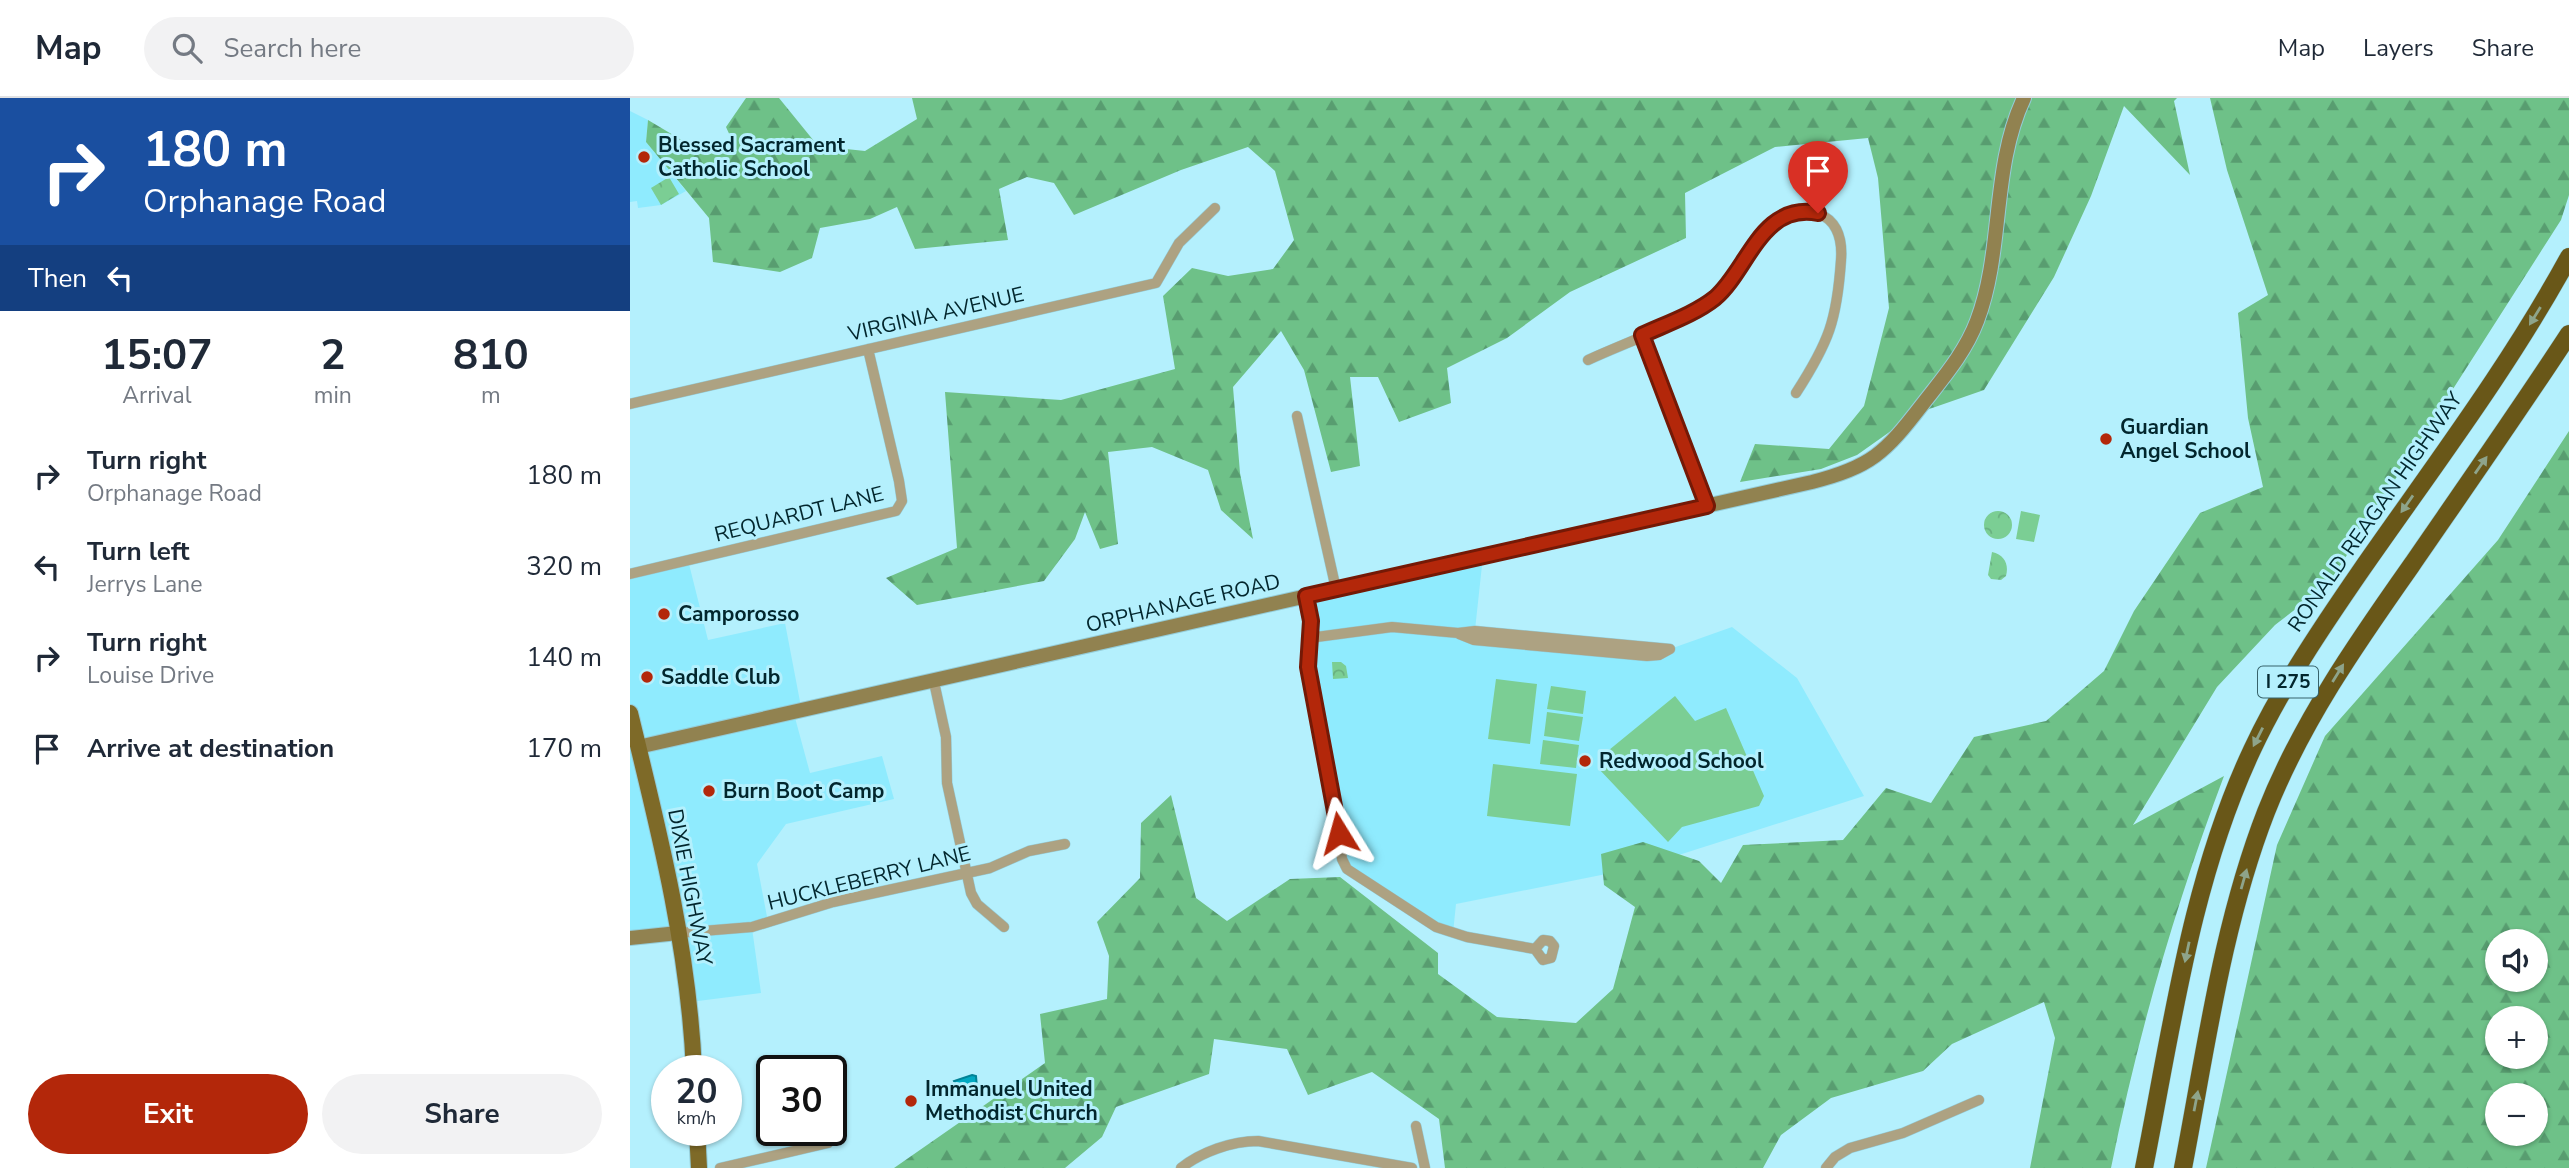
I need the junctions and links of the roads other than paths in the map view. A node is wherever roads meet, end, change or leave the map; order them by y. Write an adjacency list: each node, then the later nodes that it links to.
1 (2024, 98): 11 (main road, ORPHANAGE ROAD)
2 (1215, 208): 6 (street, VIRGINIA AVENUE)
3 (2569, 257): 37 (highway, RONALD REAGAN HIGHWAY / I 275, one-way to 37)
4 (2569, 334): 38 (highway, I 275, one-way to 4)
5 (1642, 335): 7 (street); 8 (street); 11 (street)
6 (868, 349): 9 (street, VIRGINIA AVENUE); 12 (street, REQUARDT LANE)
7 (1588, 360)
8 (1796, 393)
9 (630, 404)
10 (1297, 416): 13 (street)
11 (1707, 506): 13 (main road, ORPHANAGE ROAD)
12 (630, 574)
13 (1336, 589): 14 (main road, ORPHANAGE ROAD)
14 (1306, 596): 16 (street); 17 (main road, ORPHANAGE ROAD)
15 (1458, 633): 15 (street); 16 (street)
16 (1309, 638): 25 (street)
17 (933, 682): 19 (main road, ORPHANAGE ROAD); 21 (street)
18 (630, 713): 19 (main road, DIXIE HIGHWAY)
19 (638, 747): 23 (main road, DIXIE HIGHWAY)
20 (1065, 844): 21 (street, HUCKLEBERRY LANE)
21 (965, 873): 22 (street); 23 (street, HUCKLEBERRY LANE)
22 (1004, 928)
23 (678, 933): 24 (main road); 26 (main road, DIXIE HIGHWAY)
24 (630, 938)
25 (1535, 949)
26 (694, 1055)
27 (1979, 1100): 36 (street)
28 (1416, 1126): 35 (street)
29 (697, 1146): 31 (main road)
30 (815, 1146): 32 (street)
31 (698, 1168)
32 (720, 1168)
33 (1181, 1168): 34 (street)
34 (1415, 1168): 35 (street)
35 (1425, 1168)
36 (1826, 1168)
37 (2144, 1168)
38 (2183, 1168)

